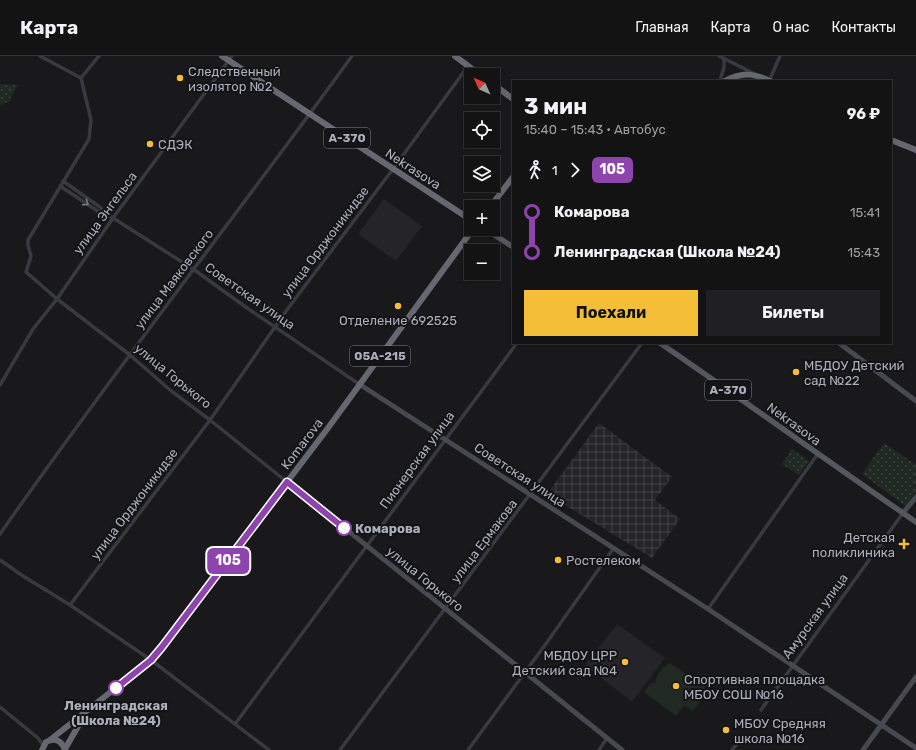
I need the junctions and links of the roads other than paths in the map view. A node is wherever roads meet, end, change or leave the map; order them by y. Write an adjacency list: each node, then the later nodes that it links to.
1 (40, 56): 13 (street)
2 (99, 56): 13 (street)
3 (222, 56): 8 (highway, Nekrasova / А-370)
4 (352, 56): 20 (street, улица Маяковского)
5 (455, 56): 10 (highway)
6 (719, 56): 9 (street)
7 (780, 56): 17 (street)
8 (230, 58): 20 (highway, Nekrasova / А-370); 29 (street, улица Энгельса)
9 (724, 58): 12 (street); 14 (street)
10 (468, 66): 11 (highway); 23 (street, улица Орджоникидзе)
11 (471, 68)
12 (758, 75): 15 (highway); 16 (highway)
13 (81, 78): 25 (street)
14 (720, 80)
15 (727, 80)
16 (767, 80)
17 (769, 80)
18 (500, 89): 19 (highway)
19 (512, 98)
20 (309, 114): 23 (highway, Nekrasova / А-370); 33 (street, улица Маяковского)
21 (892, 140): 22 (highway)
22 (916, 150)
23 (393, 169): 28 (highway, Nekrasova / А-370); 35 (street, улица Орджоникидзе)
24 (512, 178): 27 (highway)
25 (63, 181): 26 (street); 29 (street, Советская улица)
26 (60, 186): 29 (street, Советская улица, one-way to 29); 34 (street, улица Горького)
27 (495, 200)
28 (464, 215)
29 (113, 218): 33 (street, Советская улица); 34 (street, улица Энгельса)
30 (468, 236): 41 (highway, Komarova / 05А-215)
31 (495, 236): 32 (main road)
32 (512, 246)
33 (193, 269): 35 (street, Советская улица); 40 (street, улица Маяковского)
34 (57, 299): 40 (street, улица Горького); 42 (street, улица Энгельса)
35 (275, 326): 41 (street, Советская улица); 44 (street, улица Орджоникидзе)
36 (516, 344): 45 (street, Пионерская улица)
37 (641, 344): 48 (street, улица Ермакова)
38 (661, 344): 46 (main road, Nekrasova / А-370)
39 (840, 344): 43 (main road)
40 (130, 355): 44 (street, улица Горького); 52 (street, улица Маяковского)
41 (359, 384): 45 (main road, Советская улица); 47 (highway, Komarova / 05А-215)
42 (0, 385)
43 (916, 401)
44 (210, 420): 47 (street, улица Горького); 56 (street, улица Орджоникидзе)
45 (446, 440): 48 (main road, Советская улица); 53 (street, Пионерская улица)
46 (817, 454): 50 (main road, Nekrasova / А-370); 58 (street)
47 (287, 482): 53 (main road, улица Горького); 59 (highway, Komarova / 05А-215)
48 (531, 495): 54 (main road, Советская улица); 57 (street, улица Ермакова)
49 (916, 497): 50 (main road, Амурская улица)
50 (903, 513): 51 (main road, Nekrasova / А-370); 60 (street, Амурская улица)
51 (916, 522)
52 (0, 534)
53 (367, 546): 57 (main road, улица Горького); 66 (street, Пионерская улица)
54 (613, 549): 58 (main road, Советская улица); 61 (street)
55 (0, 560): 56 (street)
56 (70, 605): 59 (street)
57 (445, 609): 61 (main road, улица Горького); 75 (street, улица Ермакова)
58 (708, 609): 60 (main road, Советская улица)
59 (151, 660): 65 (highway, Komarova / 05А-215); 66 (street)
60 (793, 666): 64 (street, Амурская улица); 67 (main road, Советская улица)
61 (525, 672): 69 (main road, улица Горького); 76 (street)
62 (916, 677): 67 (main road)
63 (0, 707): 70 (street)
64 (761, 710)
65 (85, 713): 70 (highway, 05А-215); 73 (highway, 05А-215)
66 (235, 724): 74 (street)
67 (882, 725): 71 (main road, Советская улица); 80 (main road)
68 (742, 737): 79 (street)
69 (607, 738): 77 (street); 78 (main road, улица Горького)
70 (45, 744): 72 (highway, 05А-215); 73 (highway)
71 (916, 748)
72 (38, 750)
73 (65, 750)
74 (269, 750)
75 (340, 750)
76 (468, 750)
77 (599, 750)
78 (622, 750)
79 (732, 750)
80 (863, 750)

